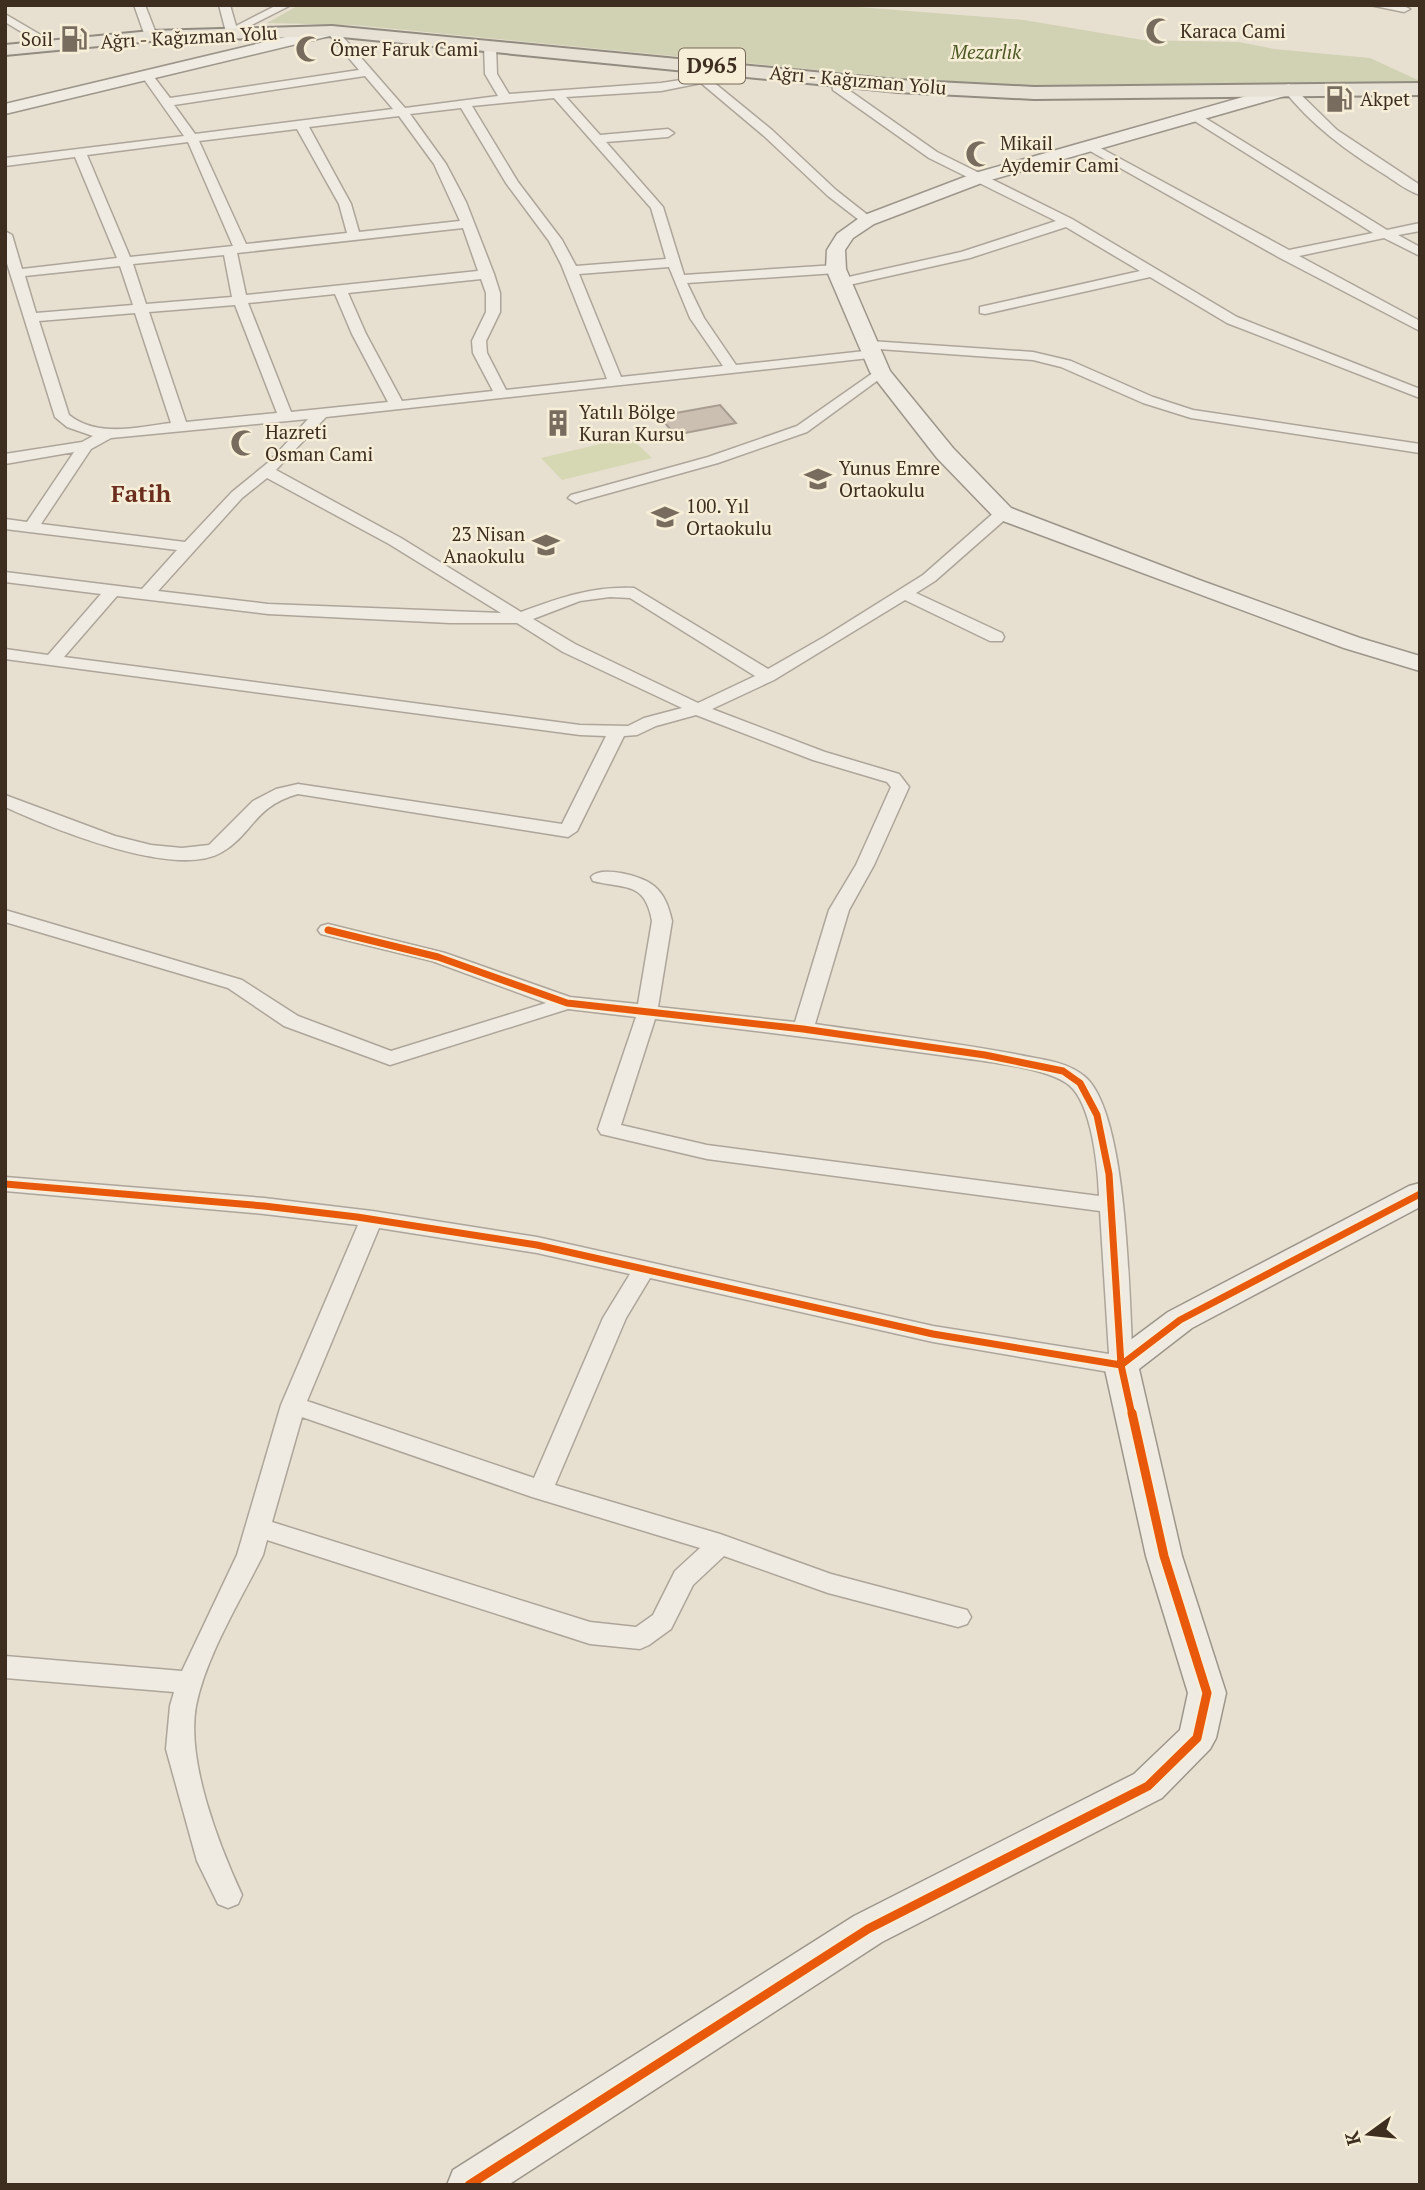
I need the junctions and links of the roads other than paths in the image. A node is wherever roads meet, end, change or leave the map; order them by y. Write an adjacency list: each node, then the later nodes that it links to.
1 (139, 5): 9 (street)
2 (224, 5): 8 (street)
3 (286, 5): 8 (street)
4 (1375, 5): 5 (street)
5 (1404, 9)
6 (5, 17): 10 (street)
7 (332, 31): 8 (main road, Ağrı - Kağızman Yolu / D965); 11 (main road, Ağrı - Kağızman Yolu / D965); 14 (street); 15 (street)
8 (232, 32): 9 (main road, Ağrı - Kağızman Yolu / D965)
9 (151, 36): 10 (main road, Ağrı - Kağızman Yolu / D965)
10 (52, 46): 12 (main road, Ağrı - Kağızman Yolu / D965)
11 (490, 46): 13 (main road, Ağrı - Kağızman Yolu / D965); 21 (street)
12 (5, 50)
13 (756, 71): 16 (main road, Ağrı - Kağızman Yolu / D965); 17 (street)
14 (368, 72): 22 (street); 25 (street)
15 (148, 75): 22 (street); 24 (street)
16 (835, 79): 18 (main road, Ağrı - Kağızman Yolu / D965); 34 (street)
17 (705, 80): 20 (street); 36 (street)
18 (1289, 89): 19 (main road, Ağrı - Kağızman Yolu / D965); 26 (street); 35 (street)
19 (1420, 89)
20 (557, 94): 21 (street); 30 (street)
21 (505, 98): 23 (street)
22 (169, 102): 29 (street)
23 (465, 104): 25 (street); 48 (street)
24 (5, 109)
25 (402, 112): 27 (street); 38 (street)
26 (1197, 117): 31 (street); 40 (street)
27 (300, 124): 29 (street); 42 (street)
28 (668, 133): 30 (street)
29 (191, 138): 32 (street); 43 (street)
30 (594, 139): 47 (street)
31 (1089, 147): 34 (street); 45 (street)
32 (80, 153): 33 (street); 46 (street)
33 (5, 162)
34 (979, 178): 36 (street); 37 (street)
35 (1420, 191)
36 (868, 220): 52 (street)
37 (1067, 222): 49 (street); 52 (street)
38 (468, 224): 42 (street); 51 (street)
39 (1420, 227): 40 (street)
40 (1383, 233): 44 (street); 45 (street)
41 (5, 235): 50 (street)
42 (354, 236): 43 (street)
43 (235, 249): 46 (street); 55 (street)
44 (1420, 252)
45 (1285, 256): 59 (street)
46 (125, 261): 50 (street); 56 (street)
47 (676, 262): 48 (street); 53 (street)
48 (570, 271): 62 (street)
49 (1153, 272): 57 (street); 63 (street)
50 (18, 273): 58 (street)
51 (487, 274): 54 (street); 64 (street)
52 (838, 276): 53 (street); 60 (street)
53 (679, 279): 61 (street)
54 (340, 289): 55 (street); 65 (street)
55 (240, 300): 56 (street); 67 (street)
56 (141, 309): 58 (street); 68 (street)
57 (985, 310)
58 (33, 317): 69 (street)
59 (1420, 327)
60 (875, 357): 61 (street); 71 (street); 74 (street); 75 (street)
61 (732, 369): 62 (street)
62 (616, 382): 64 (street)
63 (1420, 394)
64 (502, 395): 65 (street)
65 (397, 407): 66 (street)
66 (321, 414): 67 (street); 73 (street)
67 (286, 417): 68 (street)
68 (180, 427): 69 (street)
69 (107, 434): 70 (street)
70 (86, 446): 72 (street); 77 (street)
71 (1420, 449)
72 (5, 459)
73 (266, 471): 78 (street); 83 (street)
74 (576, 498)
75 (1003, 513): 82 (street); 87 (street)
76 (5, 524): 77 (street)
77 (31, 527): 78 (street)
78 (189, 547): 81 (street)
79 (5, 577): 80 (street)
80 (113, 590): 81 (street); 86 (street)
81 (146, 594): 83 (street)
82 (905, 594): 84 (street); 88 (street)
83 (519, 618): 88 (street); 89 (street)
84 (996, 637)
85 (5, 654): 86 (street)
86 (52, 660): 90 (street)
87 (1420, 664)
88 (768, 676): 89 (street)
89 (699, 709): 90 (street); 97 (street)
90 (617, 732): 91 (street)
91 (5, 800)
92 (600, 877): 96 (street)
93 (5, 916): 95 (street)
94 (328, 930): 95 (street)
95 (567, 1003): 96 (street)
96 (647, 1013): 97 (street); 100 (street)
97 (803, 1030): 100 (street)
98 (5, 1184): 101 (street)
99 (1420, 1194): 103 (street)
100 (1112, 1205): 103 (street)
101 (372, 1219): 102 (street); 104 (street)
102 (644, 1269): 103 (street); 105 (street)
103 (1121, 1365): 112 (street)
104 (293, 1405): 105 (street); 106 (street)
105 (541, 1490): 107 (street)
106 (257, 1527): 107 (street); 110 (street)
107 (720, 1544): 108 (street)
108 (958, 1617)
109 (5, 1667): 110 (street)
110 (191, 1683): 111 (street)
111 (228, 1895)
112 (469, 2185)

